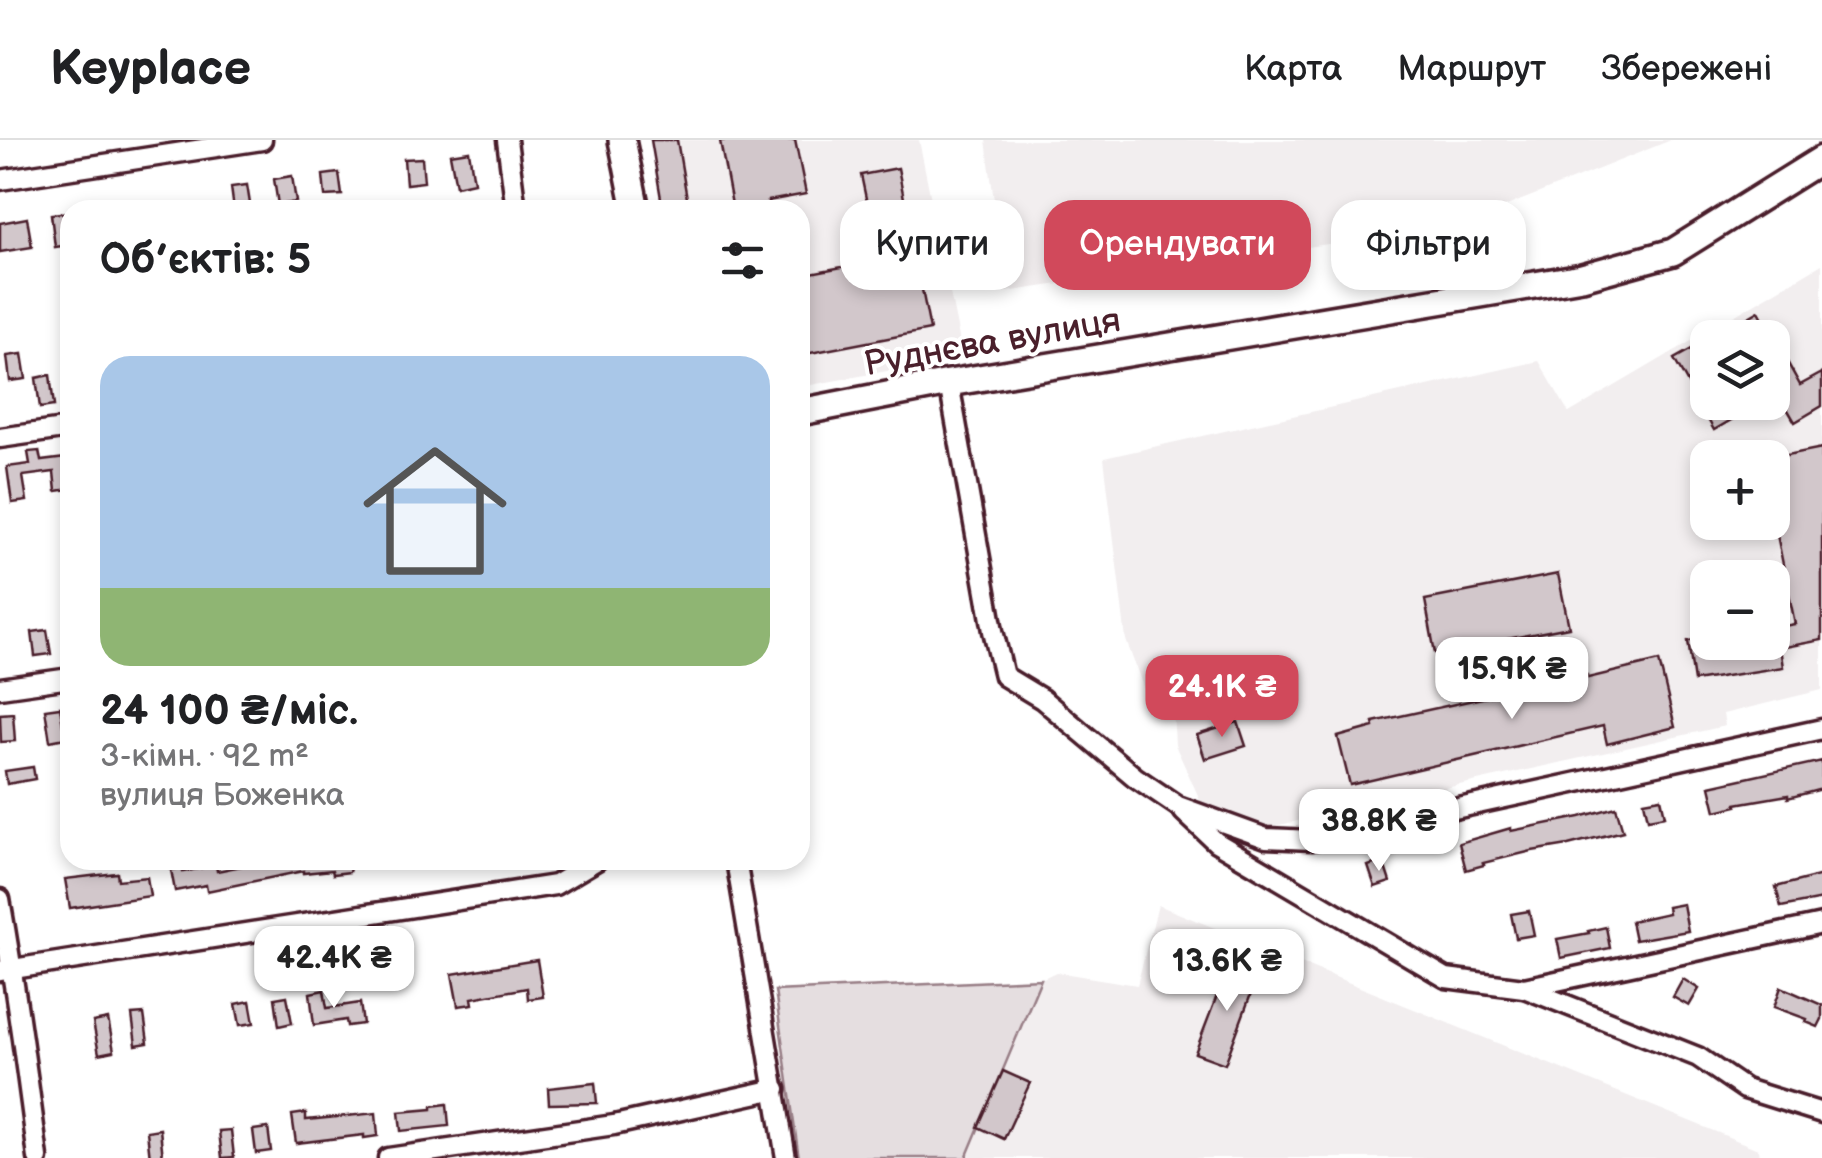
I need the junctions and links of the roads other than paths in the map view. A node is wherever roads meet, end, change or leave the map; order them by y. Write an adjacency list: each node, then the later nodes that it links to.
1 (262, 140): 5 (street)
2 (506, 140): 6 (street)
3 (622, 140): 7 (street)
4 (1822, 159): 8 (street, Руднєва вулиця)
5 (0, 180)
6 (515, 200)
7 (634, 200)
8 (949, 382): 9 (street, Руднєва вулиця); 15 (street)
9 (810, 410)
10 (60, 429): 11 (street)
11 (0, 438)
12 (60, 679): 13 (street)
13 (0, 688)
14 (1822, 728): 15 (street)
15 (1178, 806): 21 (street)
16 (580, 870): 20 (street)
17 (738, 870): 22 (street)
18 (0, 900): 20 (street)
19 (1822, 924): 21 (street)
20 (5, 970): 24 (street)
21 (1524, 988): 23 (street)
22 (776, 1089): 25 (street); 26 (street)
23 (1822, 1113)
24 (38, 1158)
25 (388, 1158)
26 (786, 1158)

